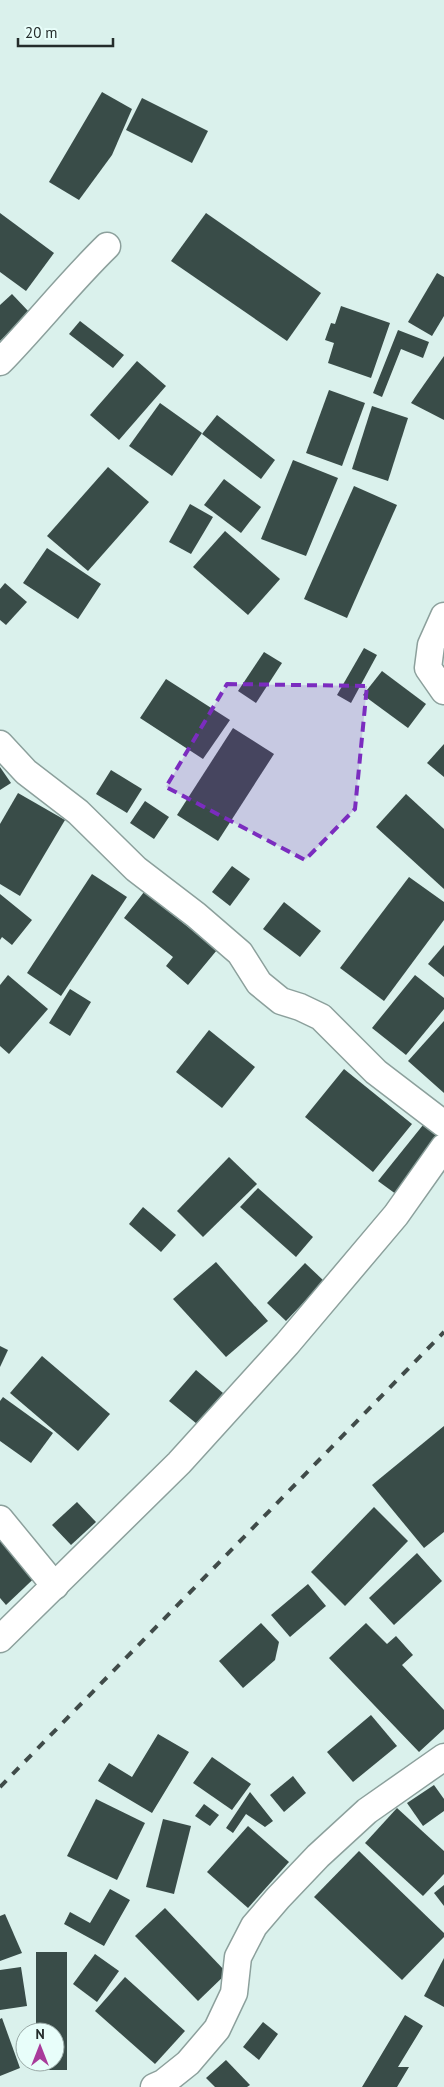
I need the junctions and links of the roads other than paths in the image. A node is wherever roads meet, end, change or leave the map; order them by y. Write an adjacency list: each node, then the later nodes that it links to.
1 (107, 246): 2 (street)
2 (0, 362)
3 (444, 616): 4 (street)
4 (444, 691)
5 (0, 744): 6 (street)
6 (444, 1124)
7 (444, 1147): 9 (street)
8 (0, 1519): 9 (street)
9 (55, 1586): 10 (street)
10 (0, 1639)
11 (444, 1757): 12 (street)
12 (154, 2087)

